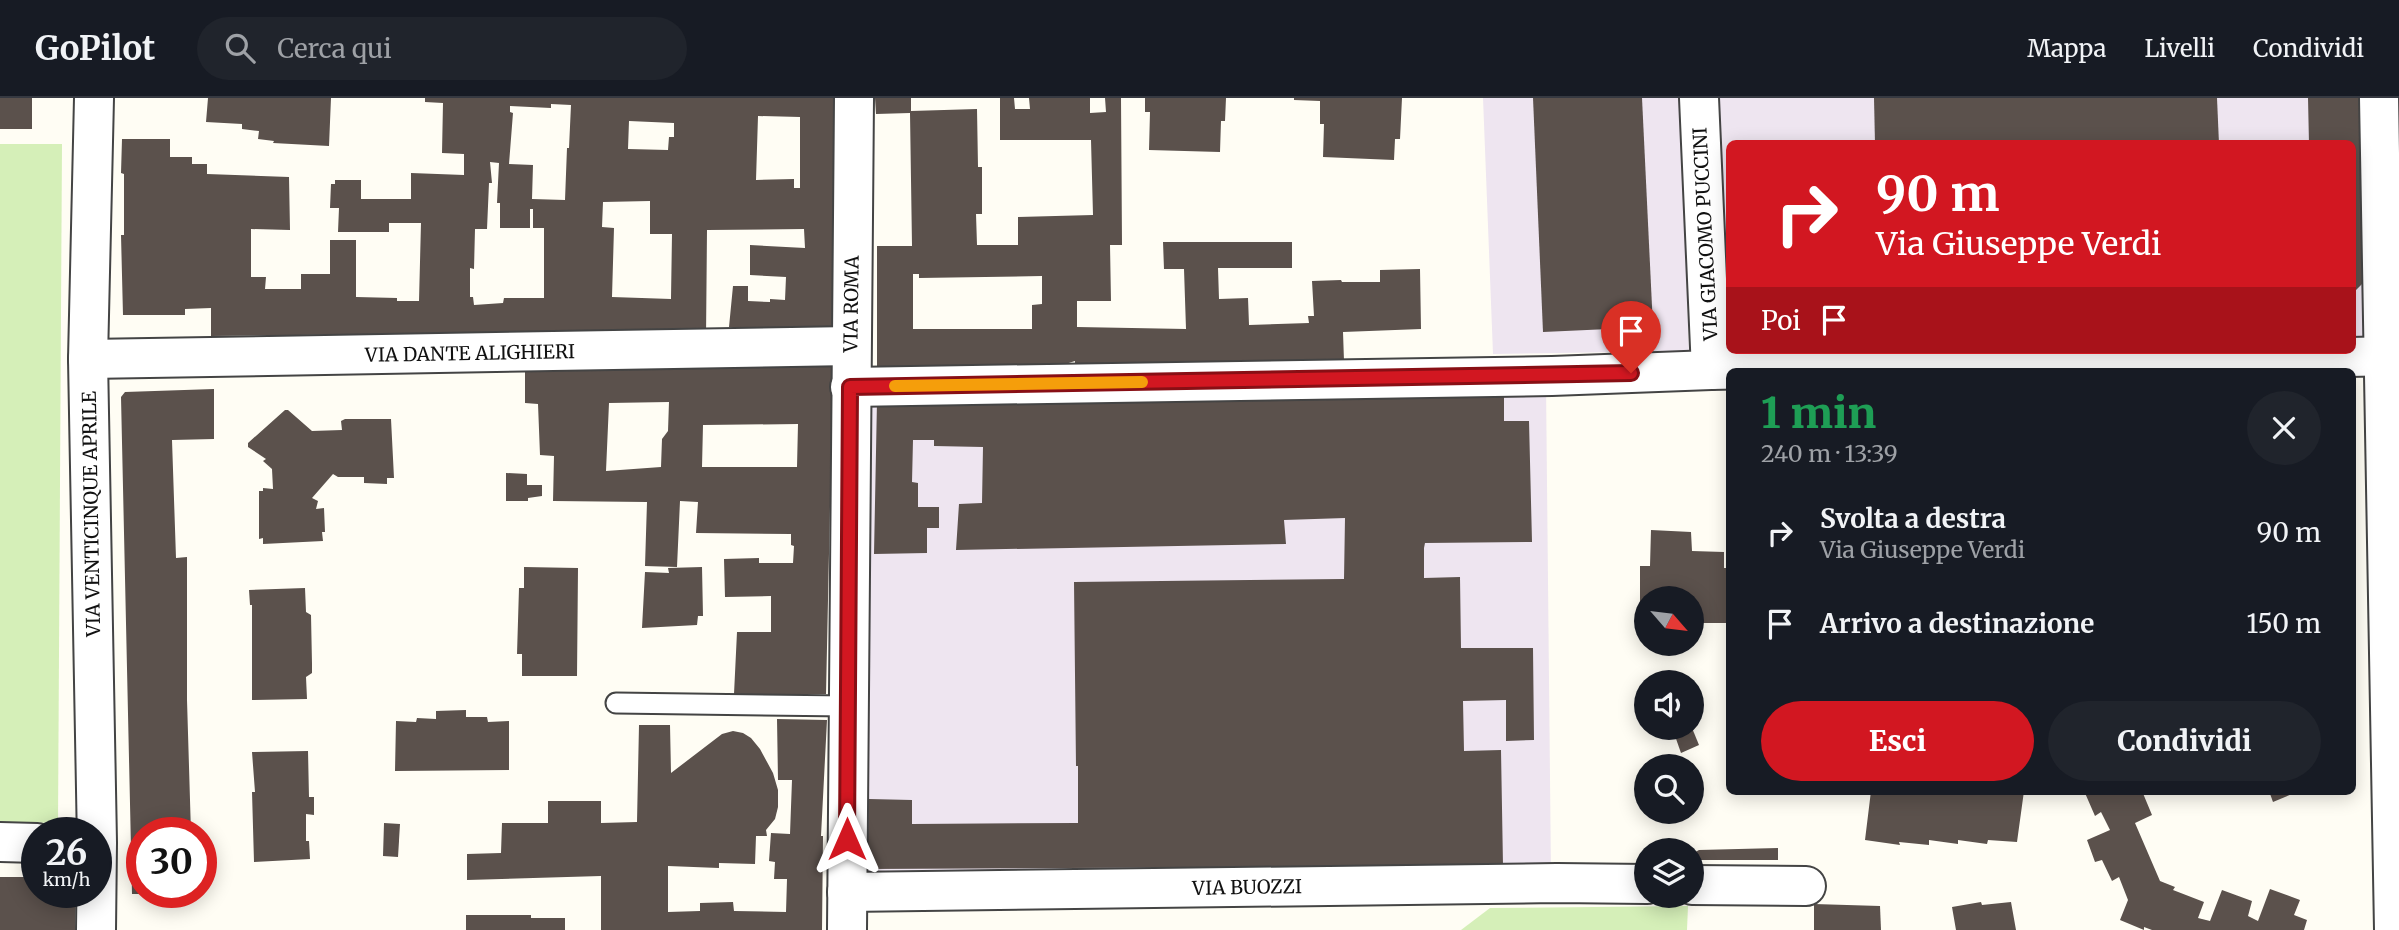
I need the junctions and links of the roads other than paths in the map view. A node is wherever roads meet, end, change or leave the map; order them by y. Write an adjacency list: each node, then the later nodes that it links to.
1 (94, 98): 7 (street, VIA VENTICINQUE APRILE)
2 (854, 98): 5 (street, VIA ROMA)
3 (1699, 98): 9 (street, VIA GIACOMO PUCCINI)
4 (2379, 98): 6 (street)
5 (851, 346): 7 (street, VIA DANTE ALIGHIERI); 11 (street, VIA ROMA)
6 (2391, 357): 8 (street); 14 (street)
7 (88, 359): 15 (street, VIA VENTICINQUE APRILE)
8 (1816, 368)
9 (1711, 370): 10 (street); 11 (street)
10 (1726, 370)
11 (850, 387): 13 (street, VIA ROMA)
12 (616, 703): 13 (lane)
13 (848, 706): 21 (street, VIA ROMA)
14 (2395, 737): 25 (street)
15 (96, 817)
16 (0, 842): 17 (street)
17 (21, 843)
18 (1634, 884): 21 (street, VIA BUOZZI)
19 (1704, 885): 20 (street)
20 (1806, 886)
21 (847, 892): 24 (street, VIA ROMA)
22 (96, 908): 23 (street, VIA VENTICINQUE APRILE)
23 (96, 930)
24 (847, 930)
25 (2394, 930)

